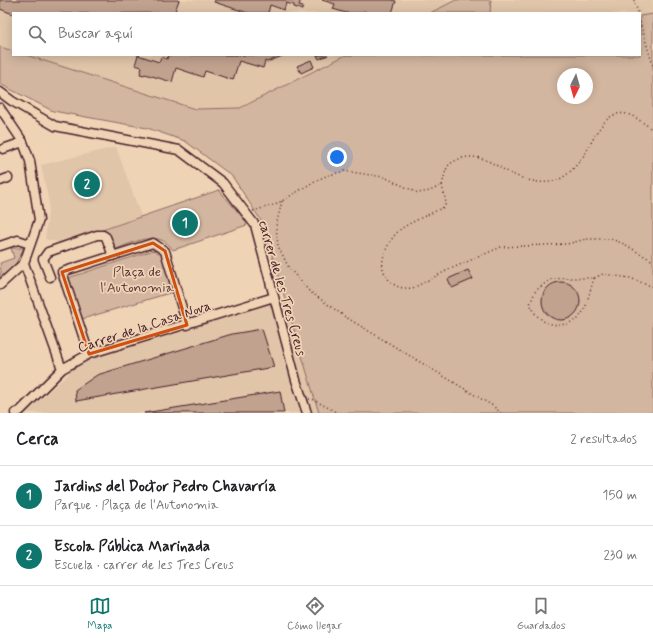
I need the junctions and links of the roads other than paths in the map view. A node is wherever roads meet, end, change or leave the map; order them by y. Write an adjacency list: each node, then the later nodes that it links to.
1 (0, 92): 11 (street, carrer de les Tres Creus)
2 (0, 108): 3 (street)
3 (23, 142): 4 (street); 5 (street)
4 (3, 148)
5 (30, 244): 6 (street); 8 (street)
6 (0, 245)
7 (113, 256): 9 (street); 12 (street); 13 (street)
8 (24, 263): 10 (street); 14 (street)
9 (50, 277)
10 (0, 285)
11 (274, 297): 12 (street, Carrer de la Casa Nova); 16 (street, carrer de les Tres Creus)
12 (186, 325): 13 (street, Carrer de la Casa Nova)
13 (89, 354): 14 (street, Carrer de la Casa Nova)
14 (62, 368): 15 (street, Carrer de la Casa Nova)
15 (15, 413)
16 (306, 413)

